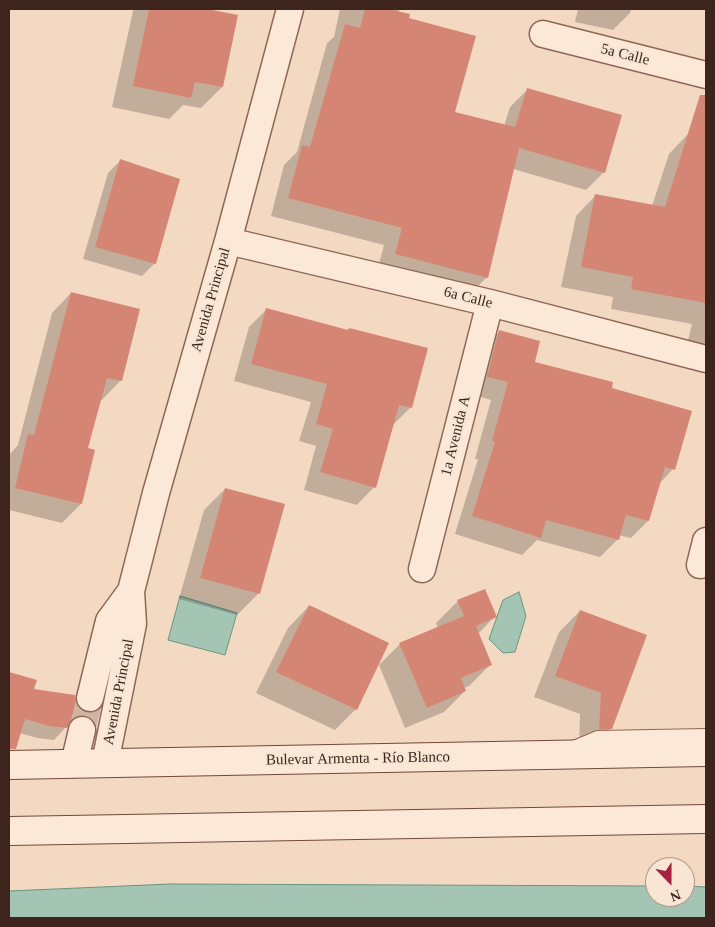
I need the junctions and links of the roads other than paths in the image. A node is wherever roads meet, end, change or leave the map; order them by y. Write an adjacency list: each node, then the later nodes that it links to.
1 (290, 9): 4 (street, Avenida Principal)
2 (544, 34): 3 (street, 5a Calle)
3 (706, 75)
4 (228, 240): 5 (street, 6a Calle); 8 (street, Avenida Principal)
5 (490, 303): 6 (street, 6a Calle); 7 (street, 1a Avenida A)
6 (706, 359)
7 (422, 569)
8 (131, 591): 9 (street, Avenida Principal); 14 (street, Avenida Principal)
9 (90, 698)
10 (82, 730): 15 (street, Avenida Principal)
11 (706, 736): 13 (lane)
12 (706, 752): 13 (main road, Bulevar Armenta - Río Blanco)
13 (560, 755): 14 (main road, Bulevar Armenta - Río Blanco)
14 (105, 763): 15 (main road, Bulevar Armenta - Río Blanco)
15 (74, 764): 16 (main road, Bulevar Armenta - Río Blanco)
16 (9, 765)
17 (706, 819): 18 (main road)
18 (9, 831)

